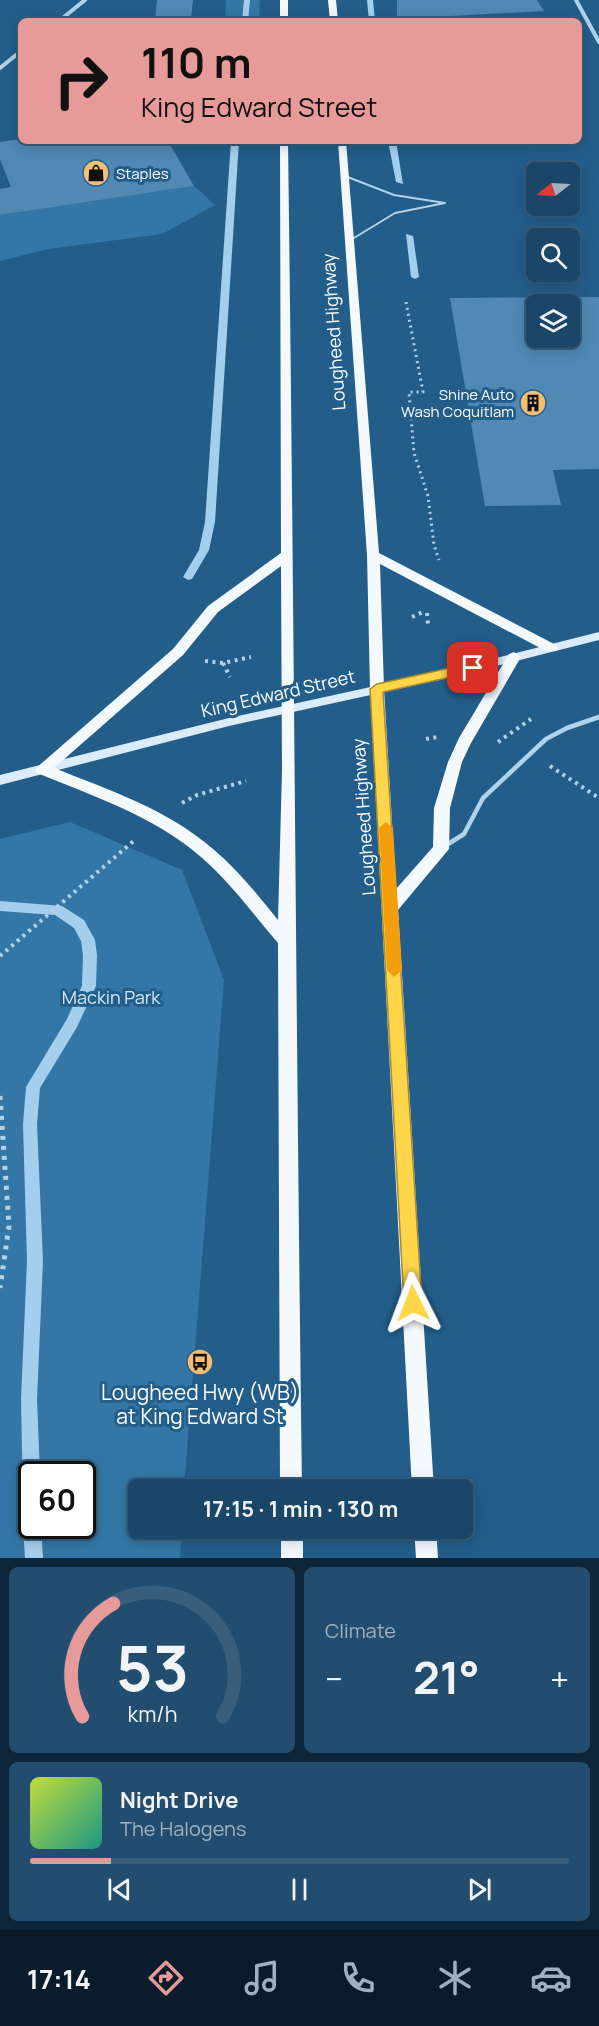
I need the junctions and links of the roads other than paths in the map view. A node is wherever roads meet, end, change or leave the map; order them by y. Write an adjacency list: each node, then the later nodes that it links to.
1 (85, 0): 5 (street)
2 (284, 0): 6 (main road)
3 (332, 0): 7 (main road)
4 (576, 0): 8 (street)
5 (63, 18)
6 (284, 18)
7 (334, 18)
8 (599, 42)
9 (18, 53): 10 (street)
10 (0, 68)
11 (284, 144): 16 (main road)
12 (342, 144): 13 (main road, Lougheed Highway)
13 (344, 175): 14 (main road, Lougheed Highway); 14 (lane)
14 (349, 241): 15 (main road, Lougheed Highway)
15 (373, 555): 18 (main road); 20 (main road, Lougheed Highway)
16 (286, 556): 21 (main road); 23 (main road)
17 (599, 636): 18 (main road, King Edward Street)
18 (551, 648): 19 (main road, King Edward Street)
19 (514, 657): 20 (main road, King Edward Street); 25 (main road)
20 (377, 689): 21 (main road, King Edward Street); 26 (main road, Lougheed Highway)
21 (287, 708): 23 (main road, King Edward Street); 27 (main road)
22 (599, 717): 25 (lane)
23 (42, 769): 24 (main road, King Edward Street); 27 (main road)
24 (0, 780)
25 (441, 849): 26 (main road)
26 (391, 906): 29 (main road, Lougheed Highway)
27 (286, 941): 28 (main road)
28 (291, 1479)
29 (422, 1479)
30 (292, 1539): 32 (main road)
31 (426, 1539): 33 (main road)
32 (292, 1558)
33 (427, 1558)

